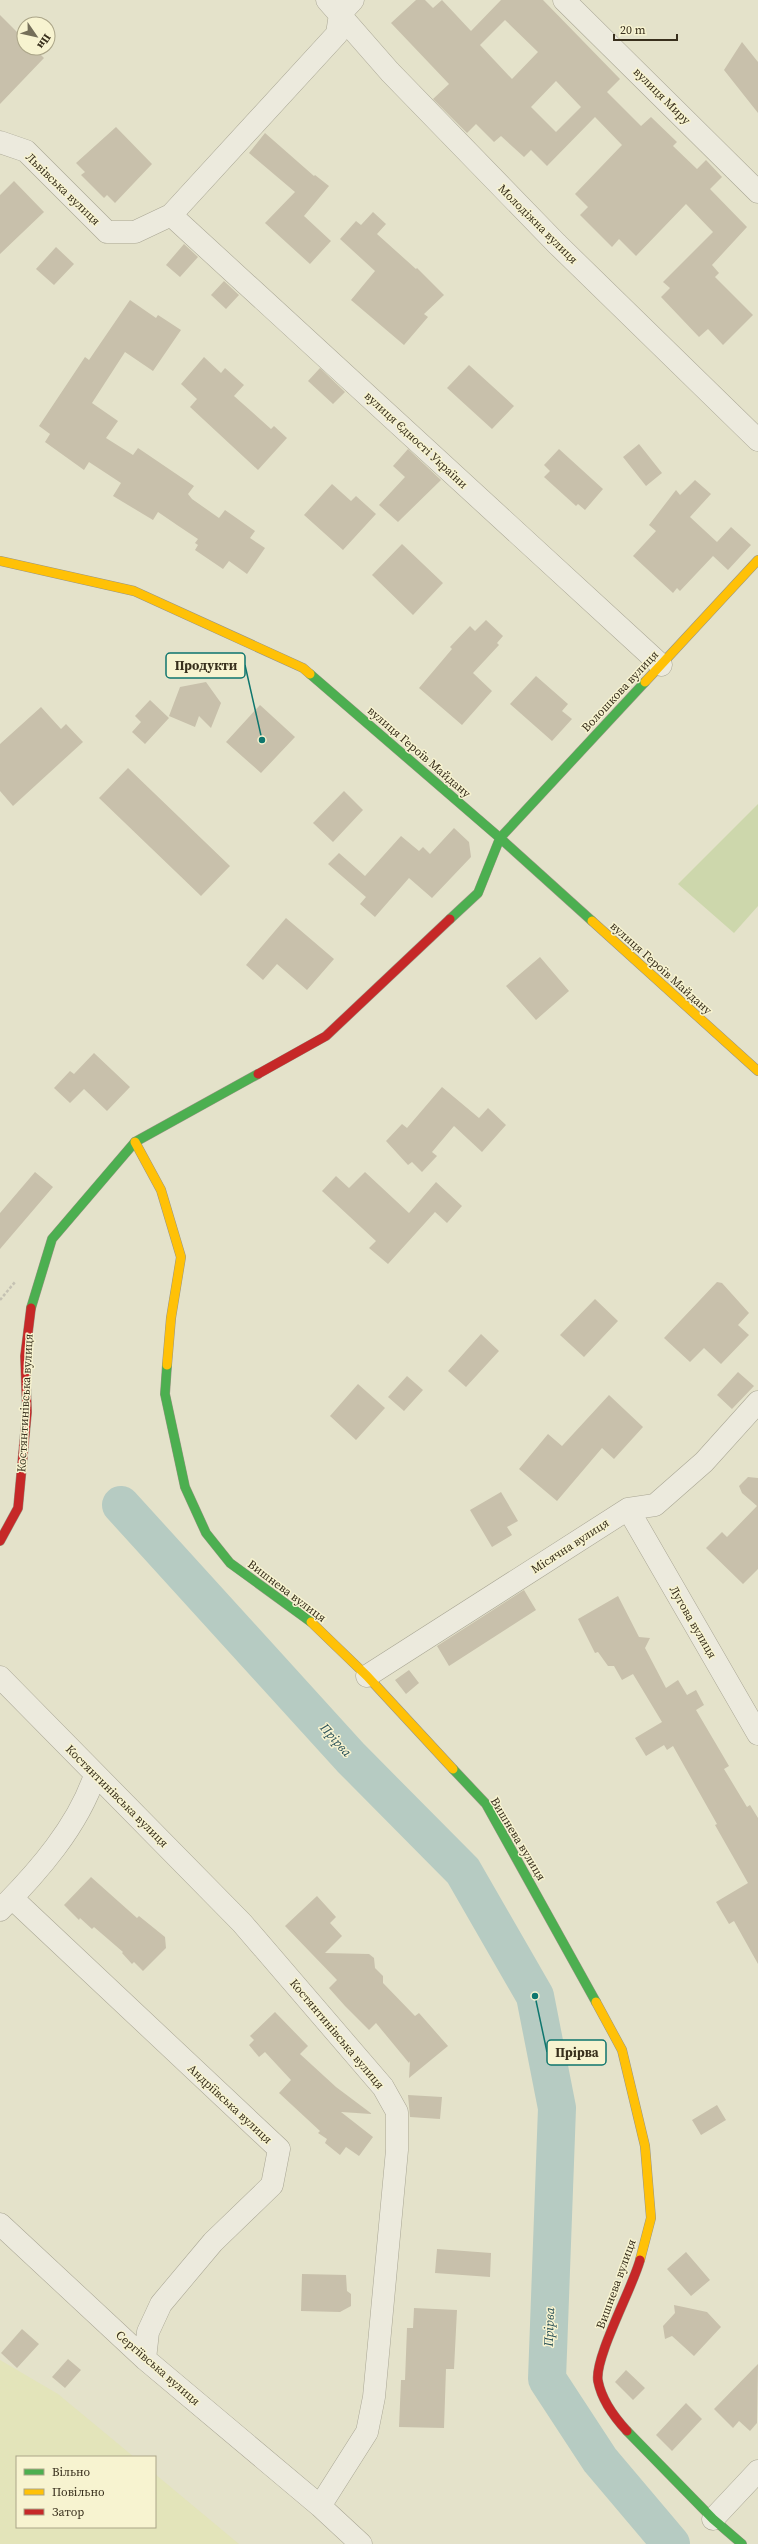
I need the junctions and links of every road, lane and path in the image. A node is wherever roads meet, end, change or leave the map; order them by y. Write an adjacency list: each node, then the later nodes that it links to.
1 (564, 0): 4 (street, вулиця Миру)
2 (340, 5): 5 (street); 6 (street, Молодіжна вулиця)
3 (1, 144): 5 (street, Львівська вулиця)
4 (758, 192)
5 (171, 215): 9 (street, вулиця Єдності України)
6 (758, 440)
7 (758, 560): 9 (street, Волошкова вулиця)
8 (0, 561): 10 (street, вулиця Героїв Майдану)
9 (661, 665): 10 (street, Волошкова вулиця)
10 (500, 838): 11 (street, вулиця Героїв Майдану); 12 (street)
11 (758, 1071)
12 (135, 1142): 15 (street, Костянтинівська вулиця); 17 (street, Вишнева вулиця)
13 (758, 1402): 14 (street, Місячна вулиця)
14 (628, 1509): 17 (street, Місячна вулиця); 18 (street, Лугова вулиця)
15 (0, 1541)
16 (0, 1676): 19 (street, Костянтинівська вулиця)
17 (367, 1676): 25 (street, Вишнева вулиця)
18 (758, 1734)
19 (95, 1775): 20 (street); 24 (street, Костянтинівська вулиця)
20 (6, 1904): 22 (street, Андріївська вулиця)
21 (0, 2224): 22 (street, Сергіївська вулиця)
22 (145, 2359): 24 (street, Сергіївська вулиця)
23 (758, 2471): 25 (street)
24 (320, 2506): 26 (street)
25 (713, 2519): 27 (street, Вишнева вулиця)
26 (361, 2544)
27 (742, 2544)

